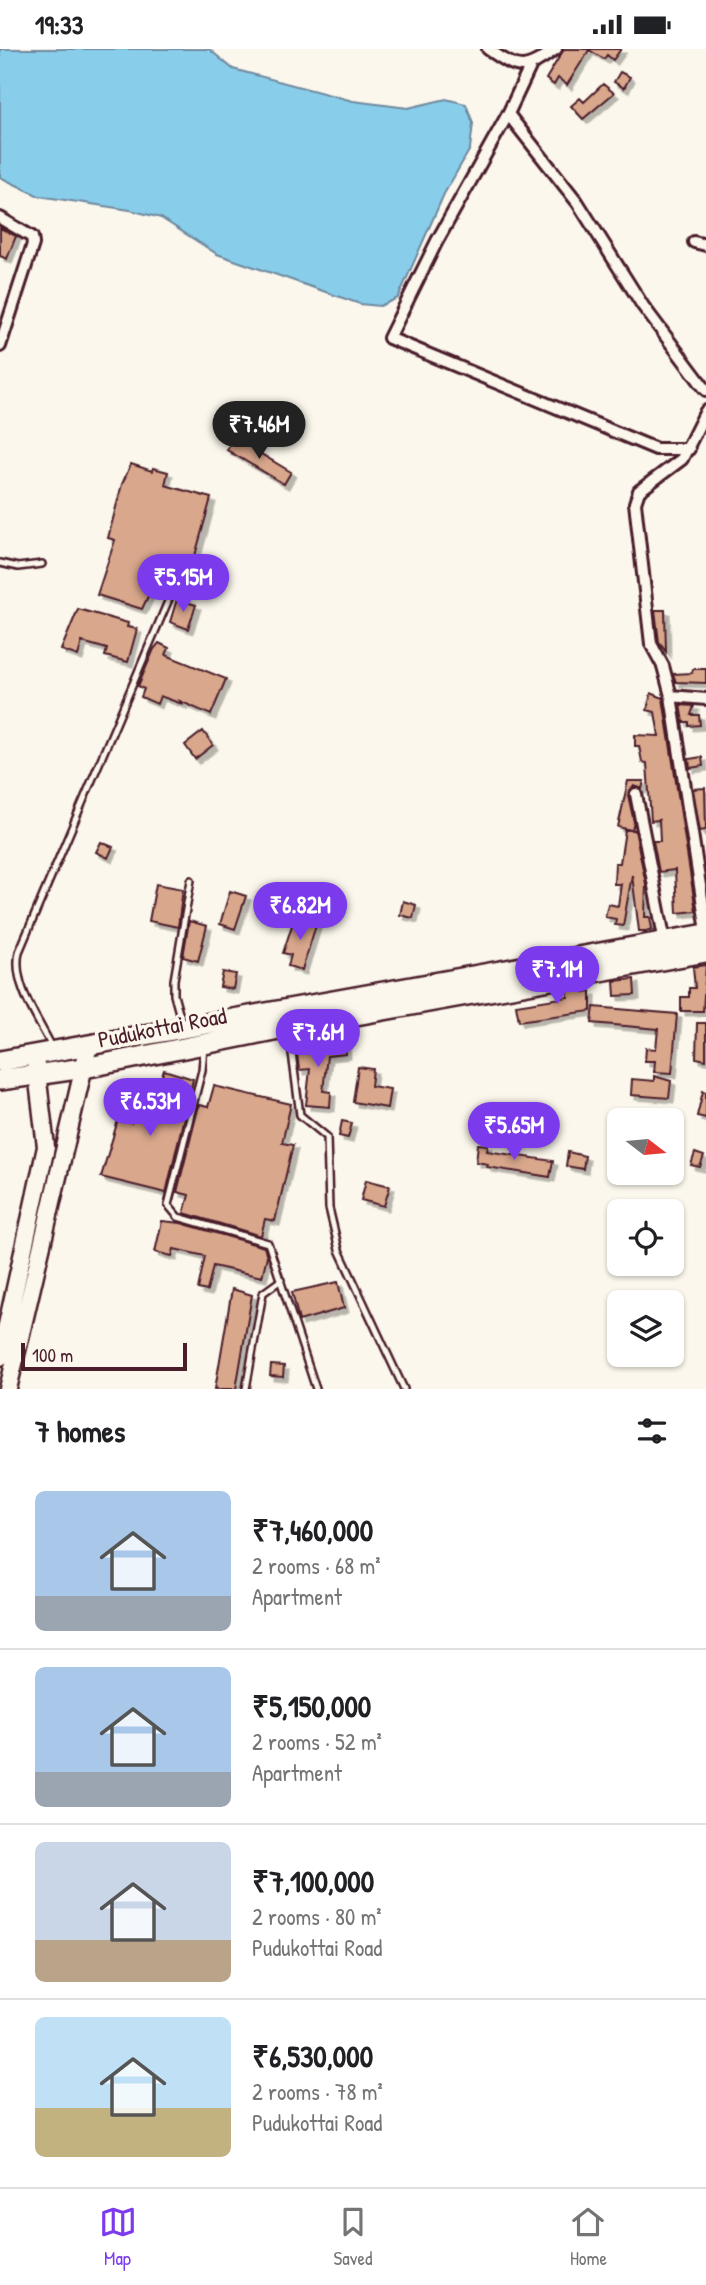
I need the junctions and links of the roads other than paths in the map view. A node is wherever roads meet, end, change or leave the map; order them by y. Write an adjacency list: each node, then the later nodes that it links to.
1 (488, 49): 3 (street)
2 (556, 49): 3 (street)
3 (530, 67): 4 (street)
4 (508, 114): 9 (street); 11 (street)
5 (0, 218): 8 (street)
6 (694, 242): 7 (street)
7 (706, 245)
8 (0, 346)
9 (706, 390)
10 (706, 411): 11 (street)
11 (689, 449): 15 (street)
12 (0, 563): 13 (lane)
13 (42, 564)
14 (169, 599): 28 (lane)
15 (671, 697): 16 (street); 19 (street)
16 (706, 699)
17 (636, 794): 21 (street)
18 (191, 880): 24 (lane)
19 (706, 925)
20 (706, 935): 21 (highway, Pudukottai Road)
21 (665, 942): 23 (highway, Pudukottai Road)
22 (706, 952): 23 (highway, Pudukottai Road)
23 (505, 978): 24 (highway, Pudukottai Road); 25 (highway, Pudukottai Road)
24 (183, 1027): 27 (highway, Pudukottai Road)
25 (289, 1027): 26 (highway, Pudukottai Road); 39 (lane)
26 (204, 1043): 31 (highway, Pudukottai Road); 34 (lane)
27 (89, 1045): 28 (highway, Pudukottai Road); 31 (street)
28 (55, 1051): 29 (highway, Pudukottai Road)
29 (34, 1055): 30 (highway, Pudukottai Road); 32 (street)
30 (0, 1061)
31 (84, 1068): 32 (highway, Pudukottai Road); 36 (street)
32 (37, 1076): 33 (highway, Pudukottai Road); 35 (street)
33 (0, 1080)
34 (281, 1280): 37 (lane); 38 (lane)
35 (0, 1357)
36 (8, 1389)
37 (246, 1389)
38 (316, 1389)
39 (404, 1389)

